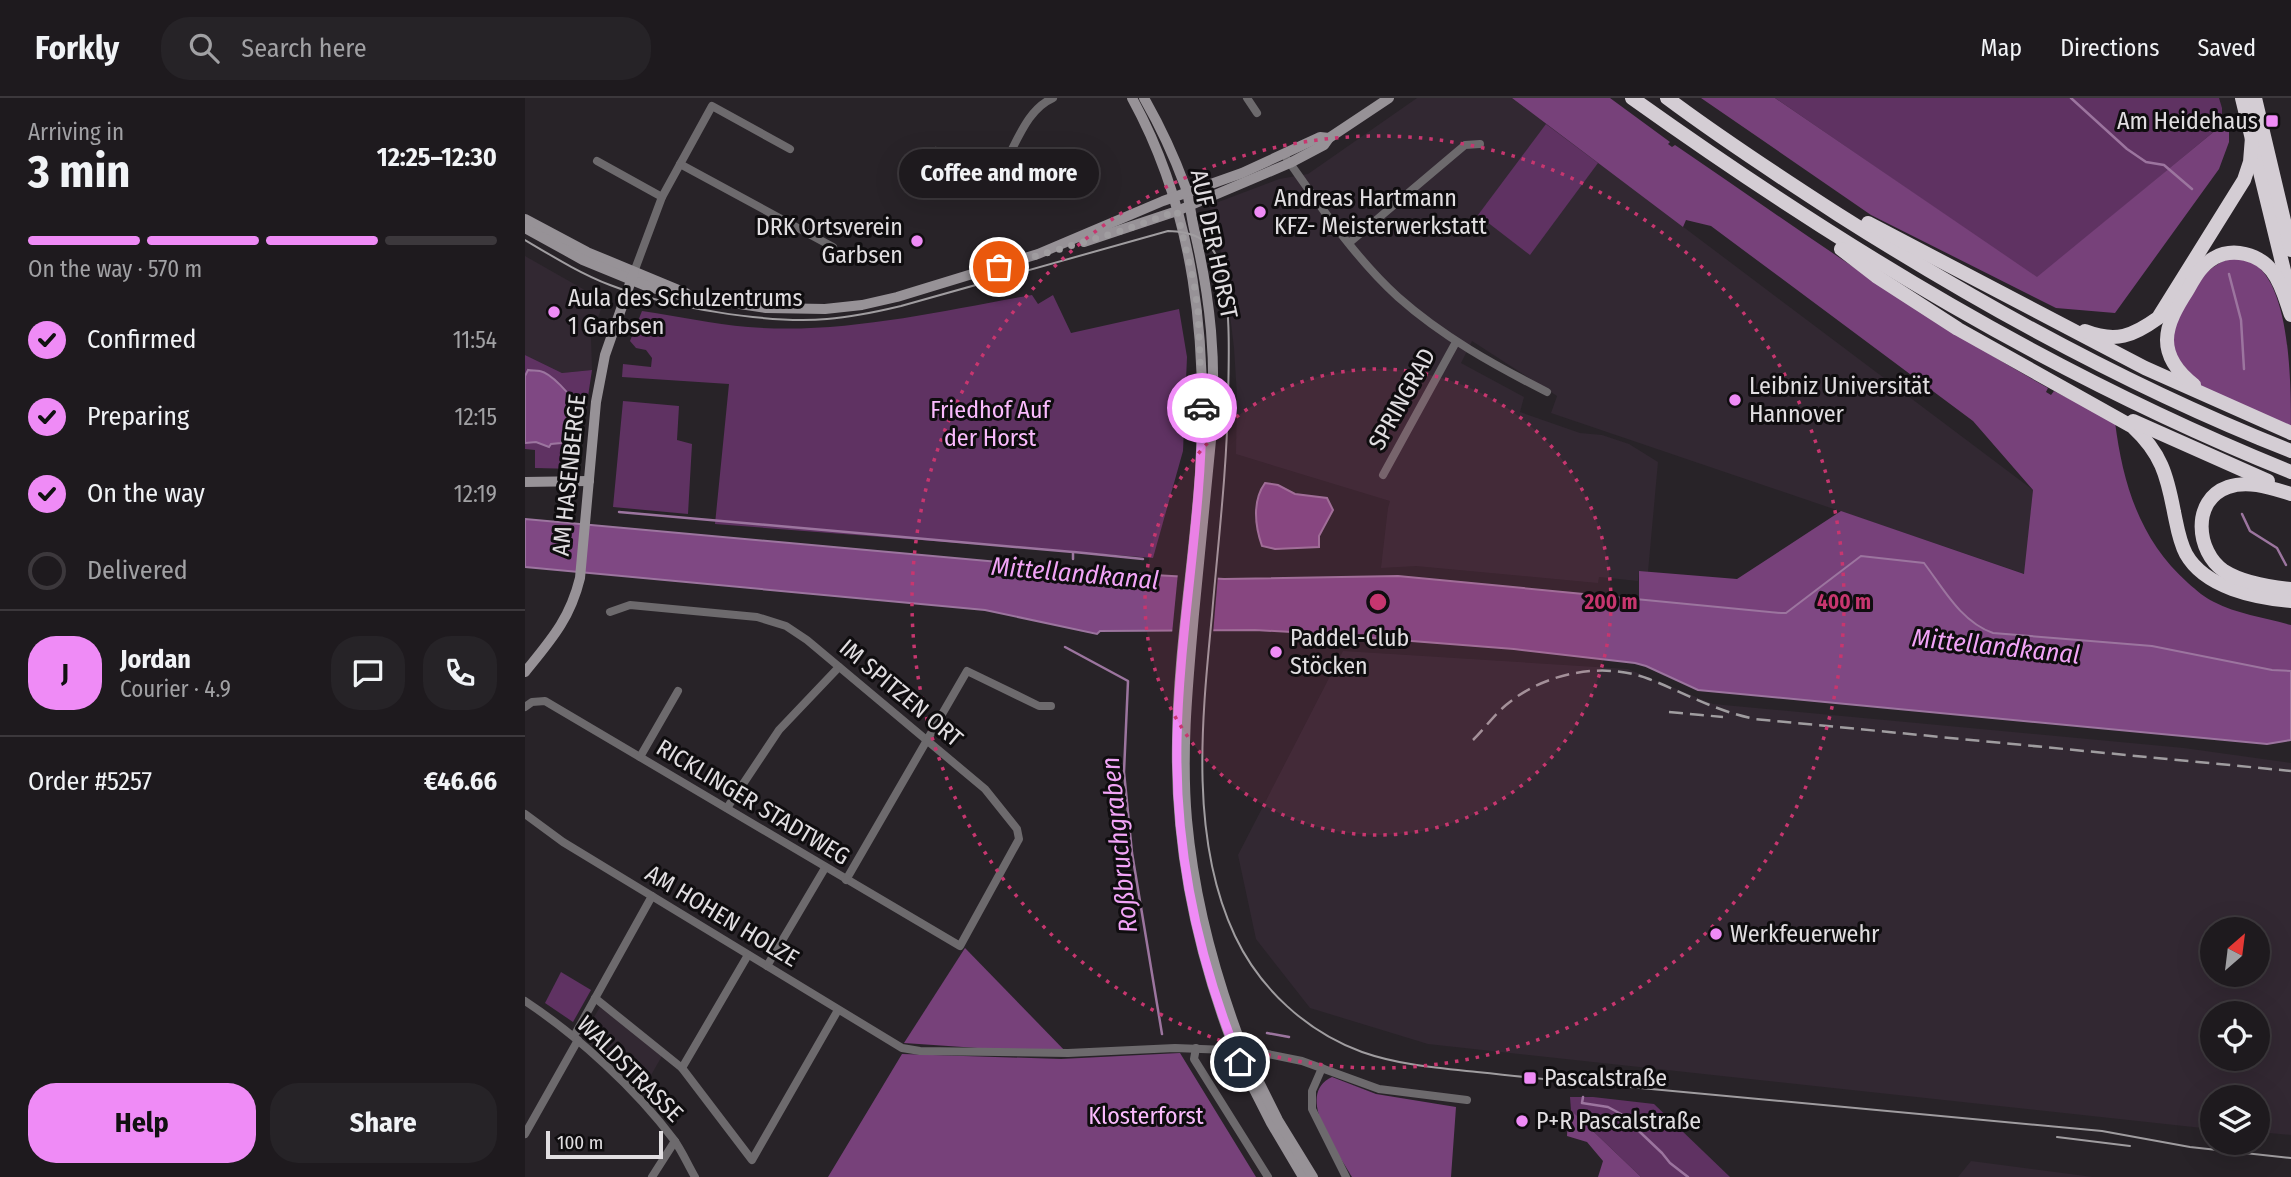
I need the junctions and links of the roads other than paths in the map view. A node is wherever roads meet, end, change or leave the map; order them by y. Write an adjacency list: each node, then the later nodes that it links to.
1 (1053, 98): 14 (street)
2 (1132, 98): 21 (street, AUF DER HORST)
3 (1144, 98): 19 (street, AUF DER HORST)
4 (1247, 98): 10 (street)
5 (1389, 98): 15 (street)
6 (1632, 98): 23 (highway)
7 (1667, 98): 18 (highway)
8 (2242, 98): 11 (highway)
9 (2255, 98): 30 (highway)
10 (1257, 113)
11 (2252, 137): 32 (highway); 33 (highway)
12 (1480, 144): 27 (street)
13 (790, 149): 17 (street)
14 (936, 151)
15 (1287, 159): 19 (street); 22 (street); 27 (street)
16 (597, 161): 20 (street)
17 (680, 164): 20 (street); 28 (street)
18 (1786, 181): 33 (highway); 40 (highway)
19 (1187, 193): 21 (street); 22 (street, AUF DER HORST)
20 (662, 197): 31 (street)
21 (1174, 197): 24 (street, AUF DER HORST); 29 (street)
22 (1189, 206): 24 (street); 46 (street, AUF DER HORST)
23 (1789, 206): 37 (highway); 41 (highway)
24 (1177, 211): 29 (street); 46 (street, AUF DER HORST)
25 (525, 219): 31 (street)
26 (525, 228): 31 (street)
27 (1349, 243): 35 (street)
28 (833, 247)
29 (1050, 250): 31 (street)
30 (2291, 250)
31 (633, 276): 43 (street, AM HASENBERGE)
32 (2291, 301)
33 (2045, 316): 38 (highway)
34 (2291, 316): 38 (highway)
35 (1455, 342): 36 (street); 42 (street, SPRINGRAD)
36 (1547, 392)
37 (2078, 396): 45 (highway); 48 (highway)
38 (2247, 415): 39 (highway)
39 (2291, 433)
40 (2291, 451)
41 (2291, 472)
42 (1383, 475)
43 (589, 481): 44 (street); 51 (street, AM HASENBERGE)
44 (525, 482)
45 (2291, 492): 47 (highway)
46 (1195, 565): 70 (street, AUF DER HORST, bridge)
47 (2291, 589)
48 (2291, 601)
49 (610, 612): 50 (street, IM SPITZEN ORT)
50 (839, 667): 55 (street, IM SPITZEN ORT); 57 (street)
51 (525, 672)
52 (678, 691): 56 (street)
53 (1051, 706): 55 (street)
54 (525, 707): 56 (street, RICKLINGER STADTWEG)
55 (928, 741): 60 (street); 62 (street, IM SPITZEN ORT)
56 (639, 757): 57 (street, RICKLINGER STADTWEG)
57 (727, 808): 59 (street, RICKLINGER STADTWEG)
58 (525, 814): 61 (street, AM HOHEN HOLZE)
59 (825, 868): 60 (street, RICKLINGER STADTWEG); 64 (street)
60 (846, 880): 62 (street, RICKLINGER STADTWEG)
61 (652, 896): 63 (street, AM HOHEN HOLZE); 65 (street)
62 (960, 946)
63 (748, 955): 64 (street, AM HOHEN HOLZE); 71 (street)
64 (767, 966): 67 (street, AM HOHEN HOLZE)
65 (596, 998): 68 (street); 71 (street)
66 (525, 1001): 68 (street, WALDSTRASSE)
67 (838, 1010): 69 (street, AM HOHEN HOLZE); 71 (street)
68 (576, 1038): 74 (street); 75 (street, WALDSTRASSE)
69 (1196, 1048): 72 (street); 78 (street)
70 (1245, 1062): 79 (street, AUF DER HORST); 80 (street, AUF DER HORST)
71 (682, 1068)
72 (1322, 1068): 73 (street); 81 (street)
73 (1467, 1100)
74 (525, 1134)
75 (675, 1141): 76 (street); 77 (street, WALDSTRASSE)
76 (652, 1177)
77 (695, 1177)
78 (1268, 1177)
79 (1303, 1177)
80 (1313, 1177)
81 (1346, 1177)

